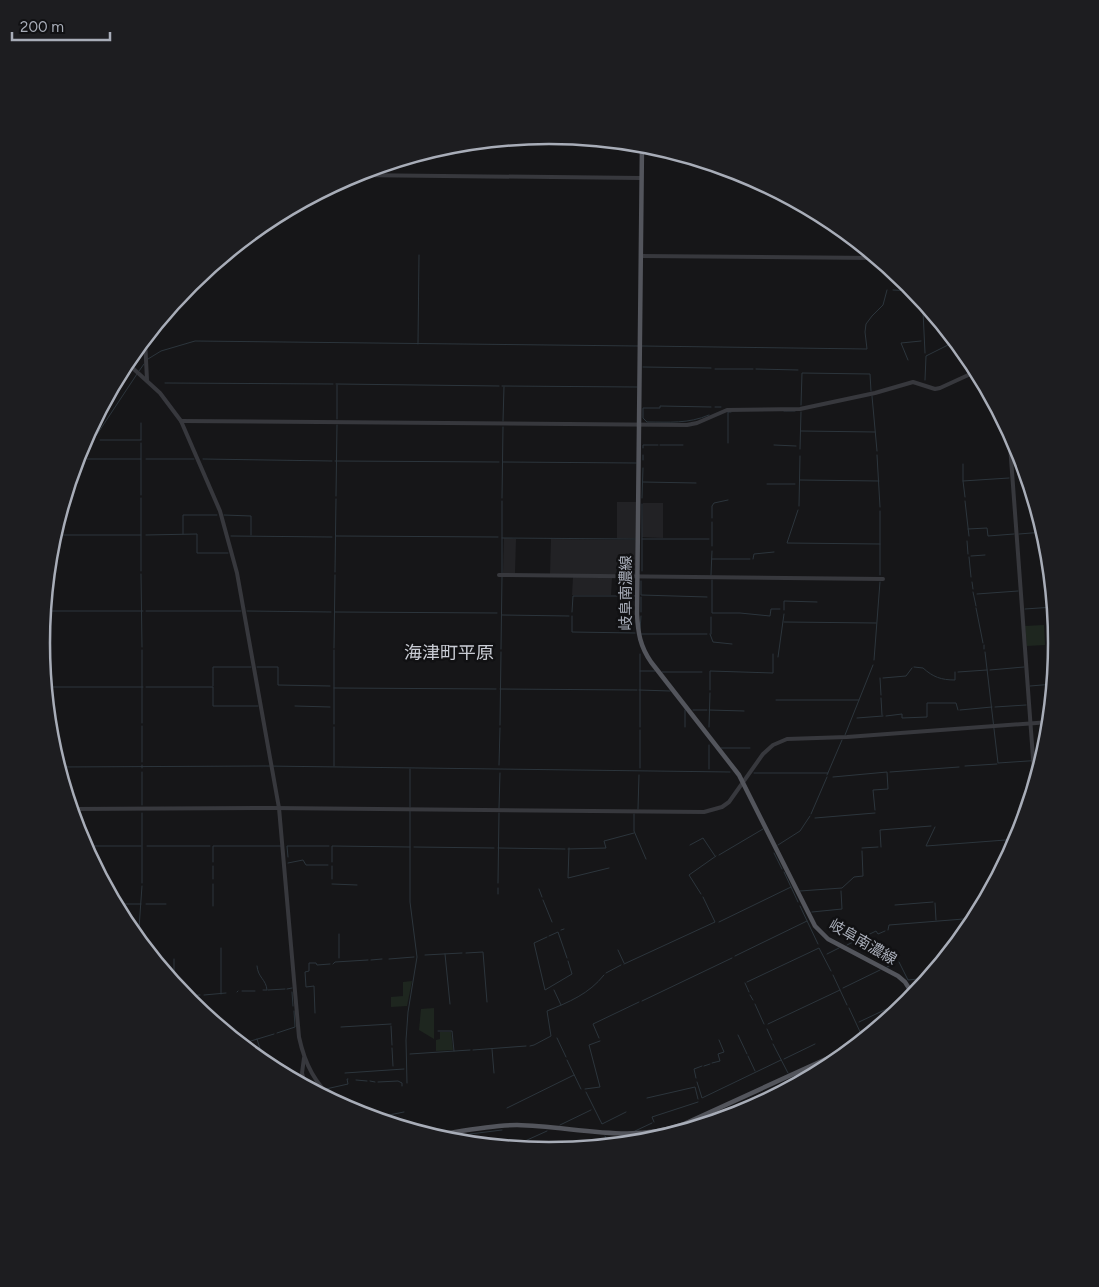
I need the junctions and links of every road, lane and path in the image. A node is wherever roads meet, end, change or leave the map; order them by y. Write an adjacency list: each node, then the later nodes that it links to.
1 (642, 153): 3 (main road, 岐阜南濃線)
2 (377, 175): 3 (street)
3 (641, 178): 4 (main road, 岐阜南濃線)
4 (642, 256): 5 (street); 11 (main road, 岐阜南濃線)
5 (867, 258)
6 (146, 349): 9 (street)
7 (133, 368): 9 (street)
8 (970, 375): 11 (street)
9 (147, 380): 10 (street)
10 (181, 421): 11 (street); 20 (street)
11 (640, 425): 14 (main road, 岐阜南濃線)
12 (1010, 451): 17 (street)
13 (499, 575): 14 (street)
14 (638, 576): 15 (street); 19 (main road, 岐阜南濃線)
15 (883, 580)
16 (1042, 723): 17 (street)
17 (1031, 724): 18 (street); 19 (street)
18 (1033, 766)
19 (744, 782): 20 (street); 22 (main road, 岐阜南濃線)
20 (279, 808): 21 (street); 23 (street)
21 (79, 809)
22 (910, 990)
23 (304, 1058): 25 (street); 26 (street)
24 (828, 1058): 27 (main road)
25 (303, 1077)
26 (320, 1087)
27 (678, 1126)
28 (651, 1132): 29 (main road)
29 (453, 1133)

